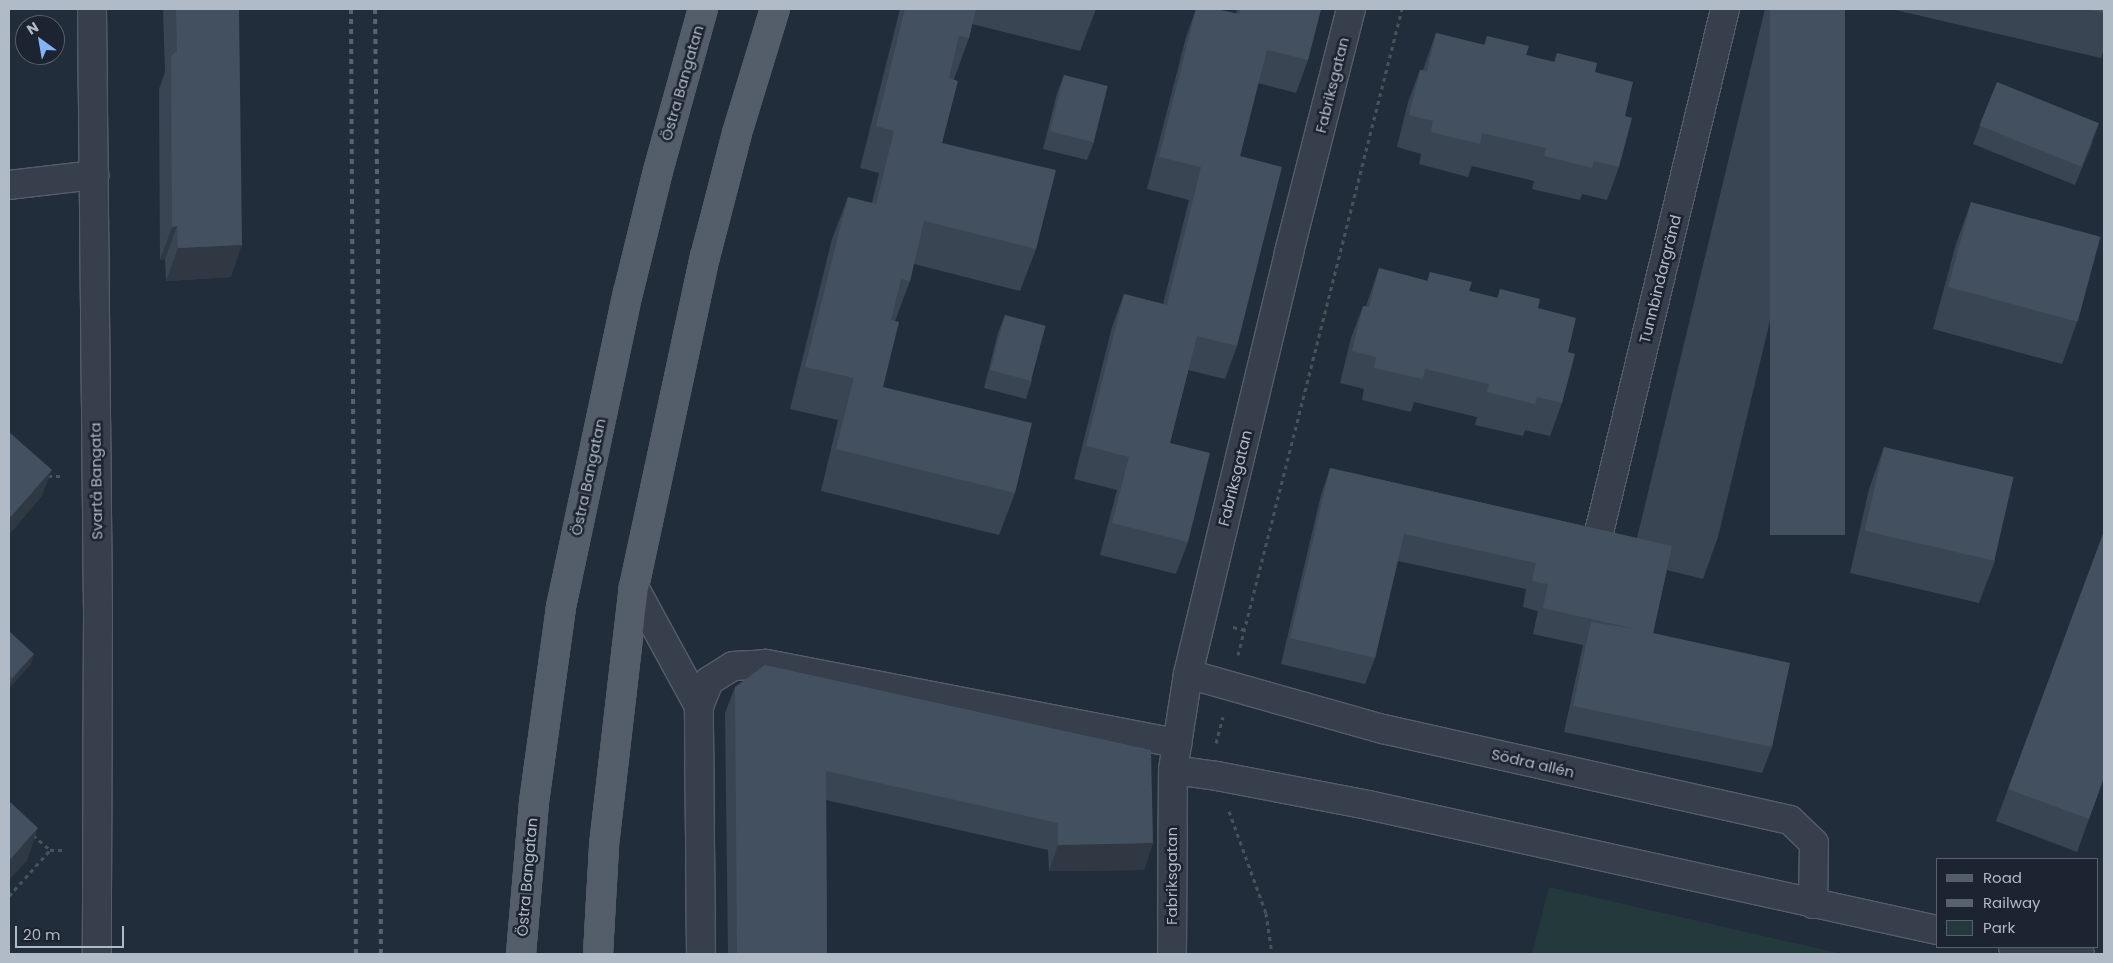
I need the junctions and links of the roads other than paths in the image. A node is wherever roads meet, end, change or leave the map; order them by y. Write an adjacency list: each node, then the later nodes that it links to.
1 (92, 9): 6 (street, Svartå Bangata)
2 (703, 9): 18 (main road, Östra Bangatan)
3 (775, 9): 9 (main road)
4 (1351, 9): 10 (street, Fabriksgatan)
5 (1725, 9): 8 (street, Tunnbindargränd)
6 (94, 175): 7 (street); 17 (street, Svartå Bangata)
7 (9, 184)
8 (1595, 549)
9 (634, 587): 11 (street); 19 (main road)
10 (1188, 674): 12 (street, Fabriksgatan); 14 (street, Södra allén)
11 (699, 706): 12 (street); 20 (street)
12 (1177, 743): 13 (street, Fabriksgatan)
13 (1173, 770): 14 (street); 21 (street, Fabriksgatan)
14 (1813, 904): 15 (street)
15 (1936, 930)
16 (2018, 948): 22 (street)
17 (97, 954)
18 (522, 954)
19 (598, 954)
20 (701, 954)
21 (1172, 954)
22 (2080, 954)

